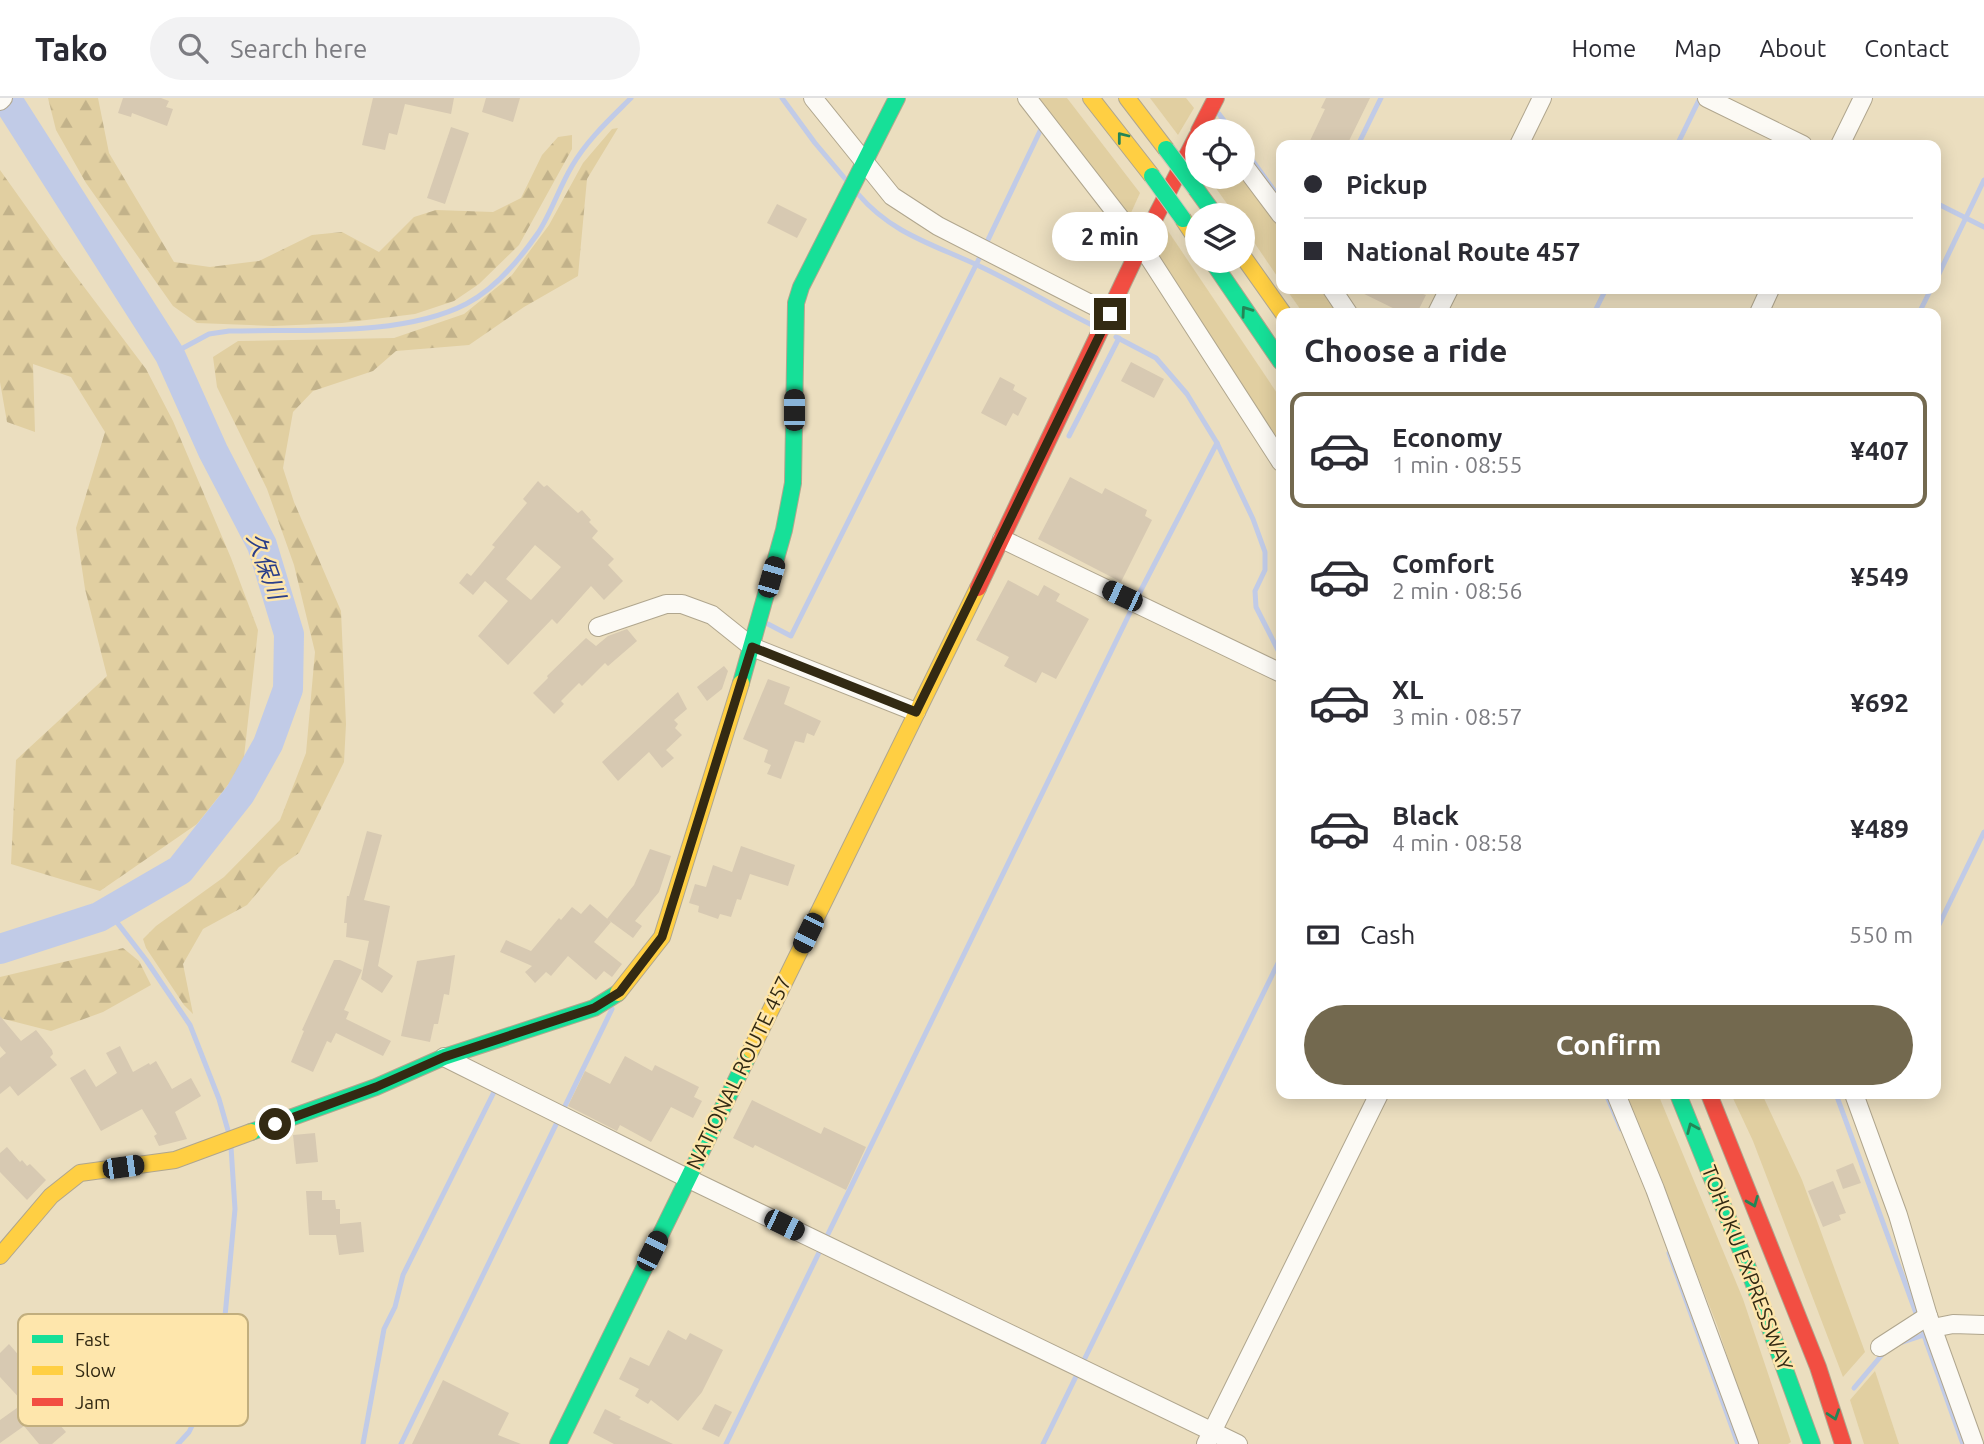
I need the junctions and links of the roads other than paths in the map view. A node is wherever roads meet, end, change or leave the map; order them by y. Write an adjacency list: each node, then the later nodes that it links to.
1 (813, 98): 17 (street)
2 (897, 98): 17 (main road)
3 (1027, 98): 22 (street)
4 (1091, 98): 21 (main road, one-way to 4, bridge)
5 (1127, 98): 19 (main road, bridge)
6 (1194, 98): 11 (street)
7 (1216, 98): 12 (main road, NATIONAL ROUTE 457)
8 (1542, 98): 13 (street)
9 (1706, 98): 14 (street)
10 (1863, 98): 15 (street)
11 (1199, 119)
12 (1206, 119)
13 (1521, 140)
14 (1793, 140)
15 (1842, 140)
16 (1185, 159): 22 (main road, NATIONAL ROUTE 457)
17 (864, 164): 26 (street); 31 (main road)
18 (1255, 180): 20 (street)
19 (1206, 203)
20 (1276, 208)
21 (1185, 222)
22 (1141, 245): 26 (main road, NATIONAL ROUTE 457); 28 (street)
23 (1220, 273): 27 (main road, one-way to 23)
24 (1255, 273): 25 (main road)
25 (1279, 308)
26 (1110, 314): 29 (main road, NATIONAL ROUTE 457)
27 (1276, 355)
28 (1276, 453)
29 (1002, 539): 32 (street); 33 (main road, NATIONAL ROUTE 457)
30 (598, 626): 31 (street)
31 (752, 647): 33 (street); 34 (main road)
32 (1276, 671)
33 (916, 712): 40 (main road, NATIONAL ROUTE 457)
34 (444, 1057): 40 (street); 41 (main road)
35 (1377, 1099): 45 (street)
36 (1618, 1099): 48 (street)
37 (1680, 1099): 49 (main road, TOHOKU EXPRESSWAY, one-way to 37)
38 (1711, 1099): 50 (main road, TOHOKU EXPRESSWAY, one-way to 50)
39 (1856, 1099): 42 (street)
40 (687, 1178): 45 (street); 46 (main road, NATIONAL ROUTE 457)
41 (0, 1256)
42 (1931, 1322): 43 (street); 44 (street); 51 (street)
43 (1984, 1325)
44 (1880, 1347)
45 (1209, 1438): 47 (street)
46 (558, 1444)
47 (1238, 1444)
48 (1749, 1444)
49 (1812, 1444)
50 (1843, 1444)
51 (1974, 1444)

